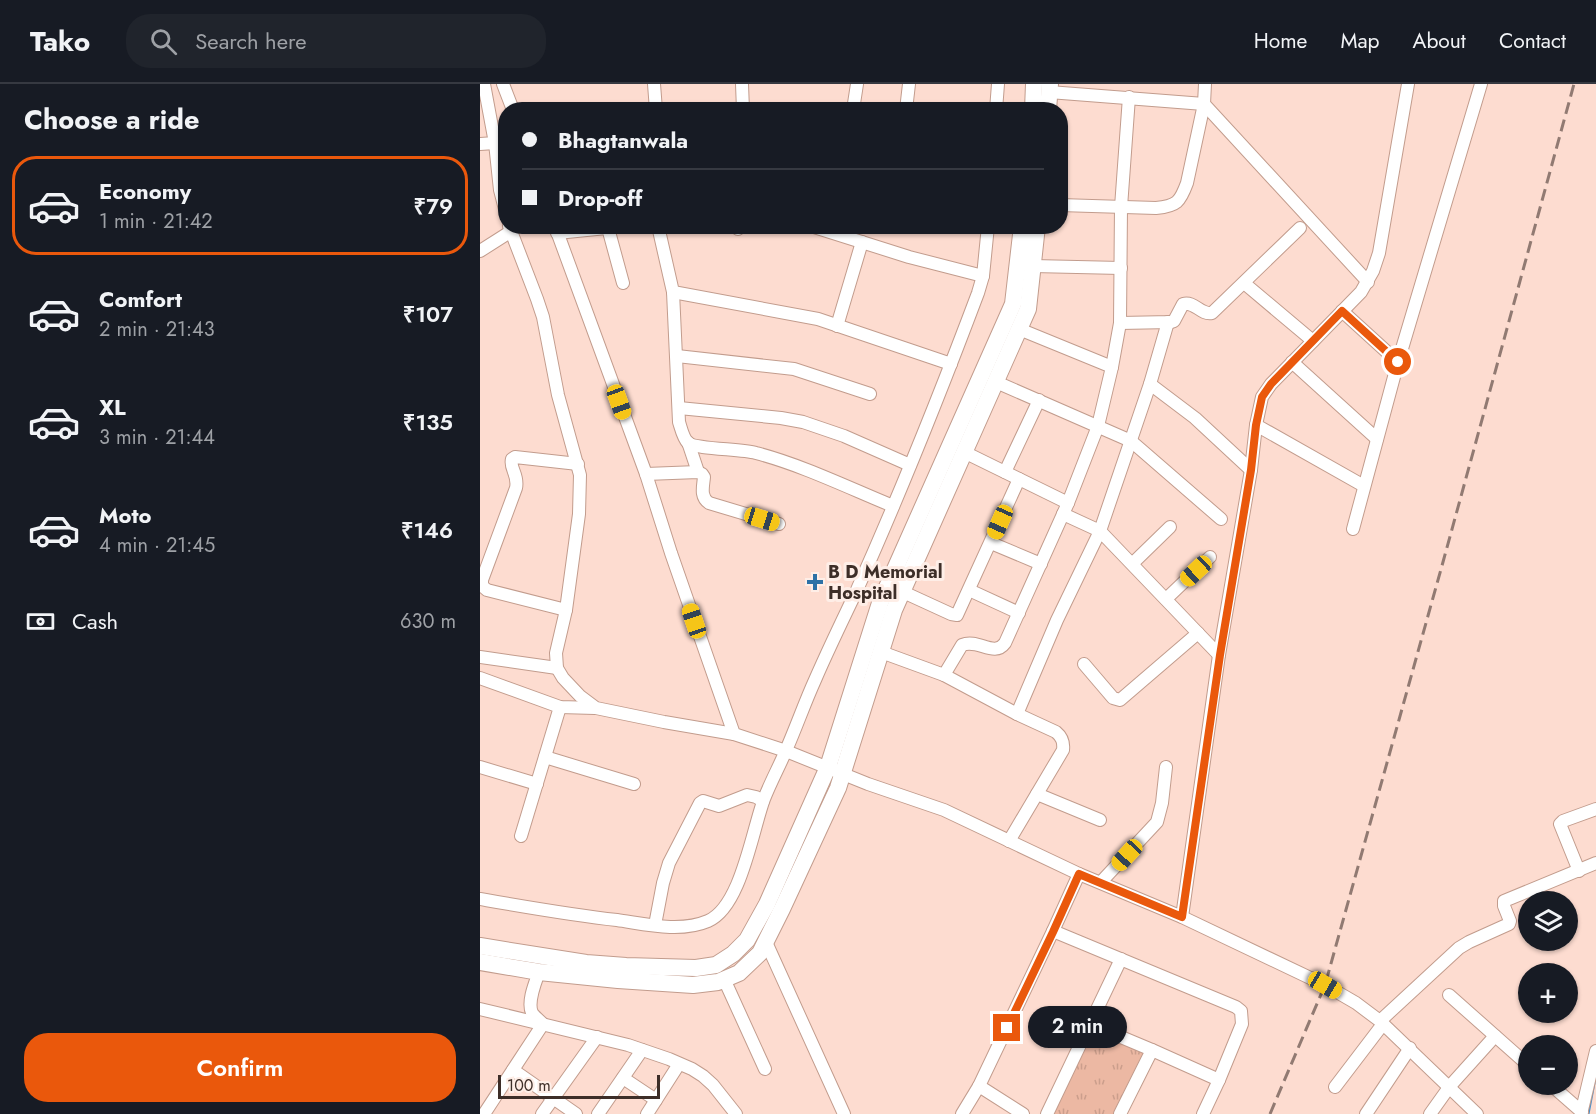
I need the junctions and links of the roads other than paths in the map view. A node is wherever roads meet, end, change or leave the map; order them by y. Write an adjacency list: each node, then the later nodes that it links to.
1 (484, 84): 23 (street)
2 (503, 84): 15 (street)
3 (654, 84): 16 (street)
4 (742, 84): 17 (street)
5 (857, 84): 18 (street)
6 (909, 84): 19 (street)
7 (998, 84): 20 (street)
8 (1034, 84): 21 (main road)
9 (1205, 84): 22 (street)
10 (1408, 84): 43 (street)
11 (1481, 84): 55 (street)
12 (1050, 88): 13 (street)
13 (1095, 89): 14 (street)
14 (1129, 98): 22 (street); 27 (street)
15 (510, 102)
16 (655, 102)
17 (743, 102)
18 (854, 102)
19 (907, 102)
20 (997, 102)
21 (1033, 102)
22 (1204, 104): 27 (street); 43 (street)
23 (495, 143): 24 (street); 25 (street)
24 (480, 144)
25 (498, 171)
26 (1068, 205): 27 (street)
27 (1121, 207): 41 (street)
28 (1300, 228): 45 (street)
29 (503, 234): 39 (street)
30 (512, 234): 69 (street)
31 (557, 234): 74 (street)
32 (610, 234): 44 (street)
33 (660, 234): 46 (street)
34 (836, 234): 38 (street)
35 (987, 234): 42 (street)
36 (1021, 234): 109 (main road)
37 (1036, 234): 40 (main road)
38 (862, 242): 42 (street); 50 (street)
39 (480, 251)
40 (1033, 266): 41 (street); 51 (main road)
41 (1121, 268): 49 (street)
42 (983, 276): 56 (street)
43 (1368, 282): 47 (street)
44 (623, 283)
45 (1244, 283): 48 (street); 52 (street)
46 (672, 292): 50 (street); 53 (street)
47 (1342, 311): 52 (street); 55 (street)
48 (1168, 322): 49 (street); 59 (street)
49 (1120, 323): 57 (street)
50 (837, 326): 56 (street)
51 (1019, 329): 57 (street); 58 (main road)
52 (1313, 341): 54 (street)
53 (677, 356): 60 (street); 62 (street)
54 (1292, 362): 63 (street); 65 (street)
55 (1398, 362): 65 (street)
56 (951, 364): 70 (street)
57 (1112, 367): 64 (street)
58 (996, 382): 61 (street); 68 (main road)
59 (1150, 384): 66 (street); 71 (street)
60 (870, 394)
61 (1039, 400): 64 (street); 73 (street)
62 (679, 408): 67 (street); 70 (street)
63 (1256, 425): 71 (street); 76 (street)
64 (1098, 426): 66 (street); 78 (street)
65 (1377, 439): 76 (street)
66 (1131, 441): 79 (street); 83 (street)
67 (688, 442): 72 (street); 77 (street)
68 (964, 452): 73 (street); 89 (main road)
69 (578, 464): 91 (street); 91 (street)
70 (910, 465): 77 (street)
71 (1251, 470): 95 (street)
72 (698, 472): 74 (street); 80 (street)
73 (1005, 472): 75 (street)
74 (646, 474): 104 (street)
75 (1019, 479): 78 (street); 84 (street)
76 (1364, 486): 82 (street)
77 (893, 506): 105 (street)
78 (1065, 508): 83 (street); 87 (street)
79 (1221, 519)
80 (779, 524)
81 (1170, 527): 86 (street)
82 (1353, 529)
83 (1100, 531): 86 (street); 103 (street)
84 (991, 543): 87 (street); 88 (street)
85 (1210, 557): 90 (street)
86 (1133, 563): 90 (street)
87 (1041, 564): 92 (street)
88 (969, 590): 89 (street); 92 (street)
89 (903, 592): 94 (main road)
90 (1166, 599): 93 (street)
91 (566, 610): 98 (street)
92 (1018, 613): 99 (street)
93 (1198, 633): 95 (street); 97 (street)
94 (881, 652): 99 (street); 109 (main road)
95 (1220, 655): 123 (street)
96 (480, 657): 98 (street)
97 (1084, 664)
98 (557, 668): 102 (street)
99 (944, 675): 103 (street)
100 (480, 679): 101 (street)
101 (560, 707): 102 (street); 106 (street)
102 (596, 708): 104 (street)
103 (1017, 714): 112 (street)
104 (734, 734): 105 (street)
105 (786, 751): 109 (street); 113 (street)
106 (545, 757): 110 (street); 111 (street)
107 (480, 767): 110 (street)
108 (1166, 767): 121 (street)
109 (835, 770): 117 (street); 126 (main road); 127 (main road)
110 (537, 784): 116 (street)
111 (634, 784)
112 (1037, 794): 115 (street); 117 (street)
113 (763, 801): 124 (street); 124 (street)
114 (1596, 808): 119 (street)
115 (1100, 820)
116 (521, 836)
117 (1010, 841): 120 (street)
118 (1596, 863): 119 (street)
119 (1579, 871): 134 (street)
120 (1079, 874): 121 (street); 125 (street)
121 (1101, 882): 123 (street)
122 (480, 899): 124 (street)
123 (1182, 917): 134 (street)
124 (655, 926)
125 (1053, 932): 128 (street); 149 (street)
126 (765, 940): 131 (main road); 162 (street)
127 (480, 946)
128 (1121, 959): 136 (street); 148 (street)
129 (480, 962): 130 (main road)
130 (538, 972): 131 (main road); 135 (street)
131 (724, 979): 145 (street)
132 (1449, 995): 137 (street)
133 (482, 1014): 135 (street)
134 (1382, 1022): 139 (street); 150 (street)
135 (543, 1024): 138 (street); 146 (street)
136 (1090, 1024): 141 (street); 165 (street)
137 (1496, 1036): 143 (street); 151 (street)
138 (597, 1037): 140 (street); 153 (street)
139 (1410, 1048): 151 (street); 168 (street)
140 (642, 1050): 144 (street); 147 (street)
141 (1152, 1050): 148 (street); 166 (street)
142 (1596, 1051): 156 (street)
143 (1518, 1056)
144 (679, 1064): 154 (street); 155 (street)
145 (765, 1069)
146 (513, 1070): 153 (street); 157 (street)
147 (623, 1078): 154 (street); 160 (street)
148 (1219, 1080): 167 (street)
149 (979, 1086): 163 (street); 164 (street)
150 (1335, 1086)
151 (1450, 1086): 169 (street); 170 (street)
152 (1562, 1095): 156 (street)
153 (553, 1098): 158 (street); 159 (street)
154 (656, 1100): 161 (street)
155 (733, 1113)
156 (1581, 1113)
157 (484, 1114)
158 (542, 1114)
159 (576, 1114)
160 (598, 1114)
161 (647, 1114)
162 (844, 1114)
163 (962, 1114)
164 (1023, 1114)
165 (1047, 1114)
166 (1120, 1114)
167 (1203, 1114)
168 (1365, 1114)
169 (1430, 1114)
170 (1477, 1114)

